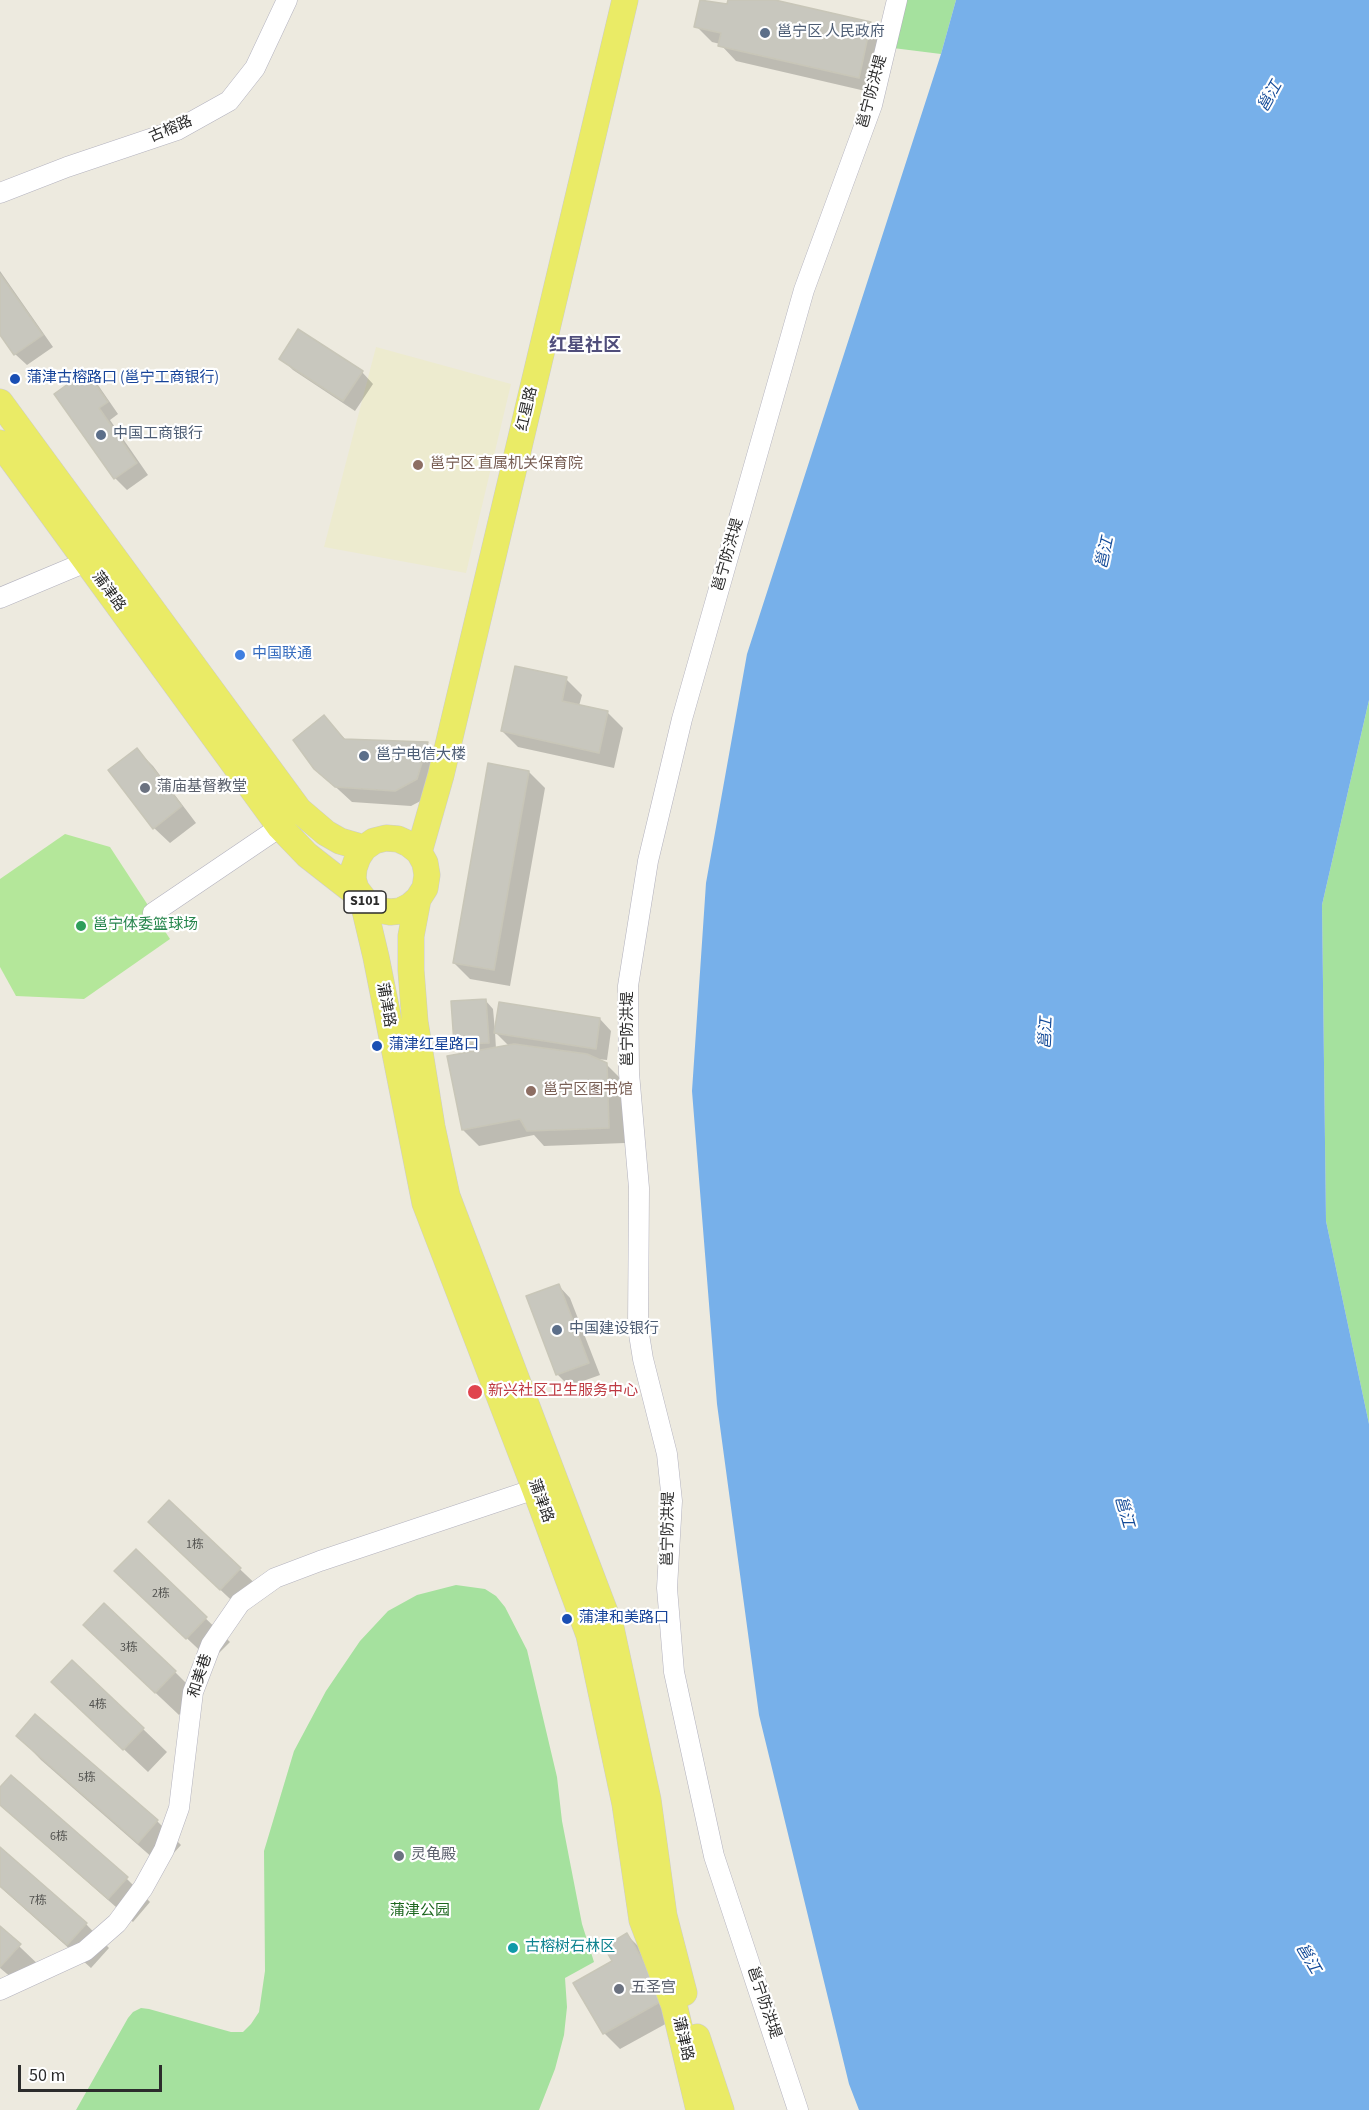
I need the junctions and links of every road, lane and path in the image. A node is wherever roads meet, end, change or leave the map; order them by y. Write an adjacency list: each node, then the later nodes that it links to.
1 (287, 0): 4 (street, 古榕路)
2 (625, 0): 11 (main road, 红星路)
3 (897, 0): 19 (street, 邕宁防洪堤)
4 (0, 193)
5 (0, 402): 10 (main road, 蒲津路)
6 (0, 443): 7 (main road, 蒲津路)
7 (86, 562): 8 (street); 9 (main road, 蒲津路)
8 (0, 598)
9 (280, 826): 12 (main road, 蒲津路); 14 (street)
10 (364, 848): 11 (main road); 12 (main road, 蒲津路 / S101)
11 (419, 852): 13 (main road, 蒲津路)
12 (362, 898): 13 (main road, 蒲津路 / S101); 15 (main road, 蒲津路)
13 (418, 899): 18 (main road, 蒲津路)
14 (153, 913)
15 (536, 1489): 16 (street, 和美巷); 17 (main road, 蒲津路)
16 (0, 1990)
17 (699, 2110)
18 (721, 2110)
19 (798, 2110)

